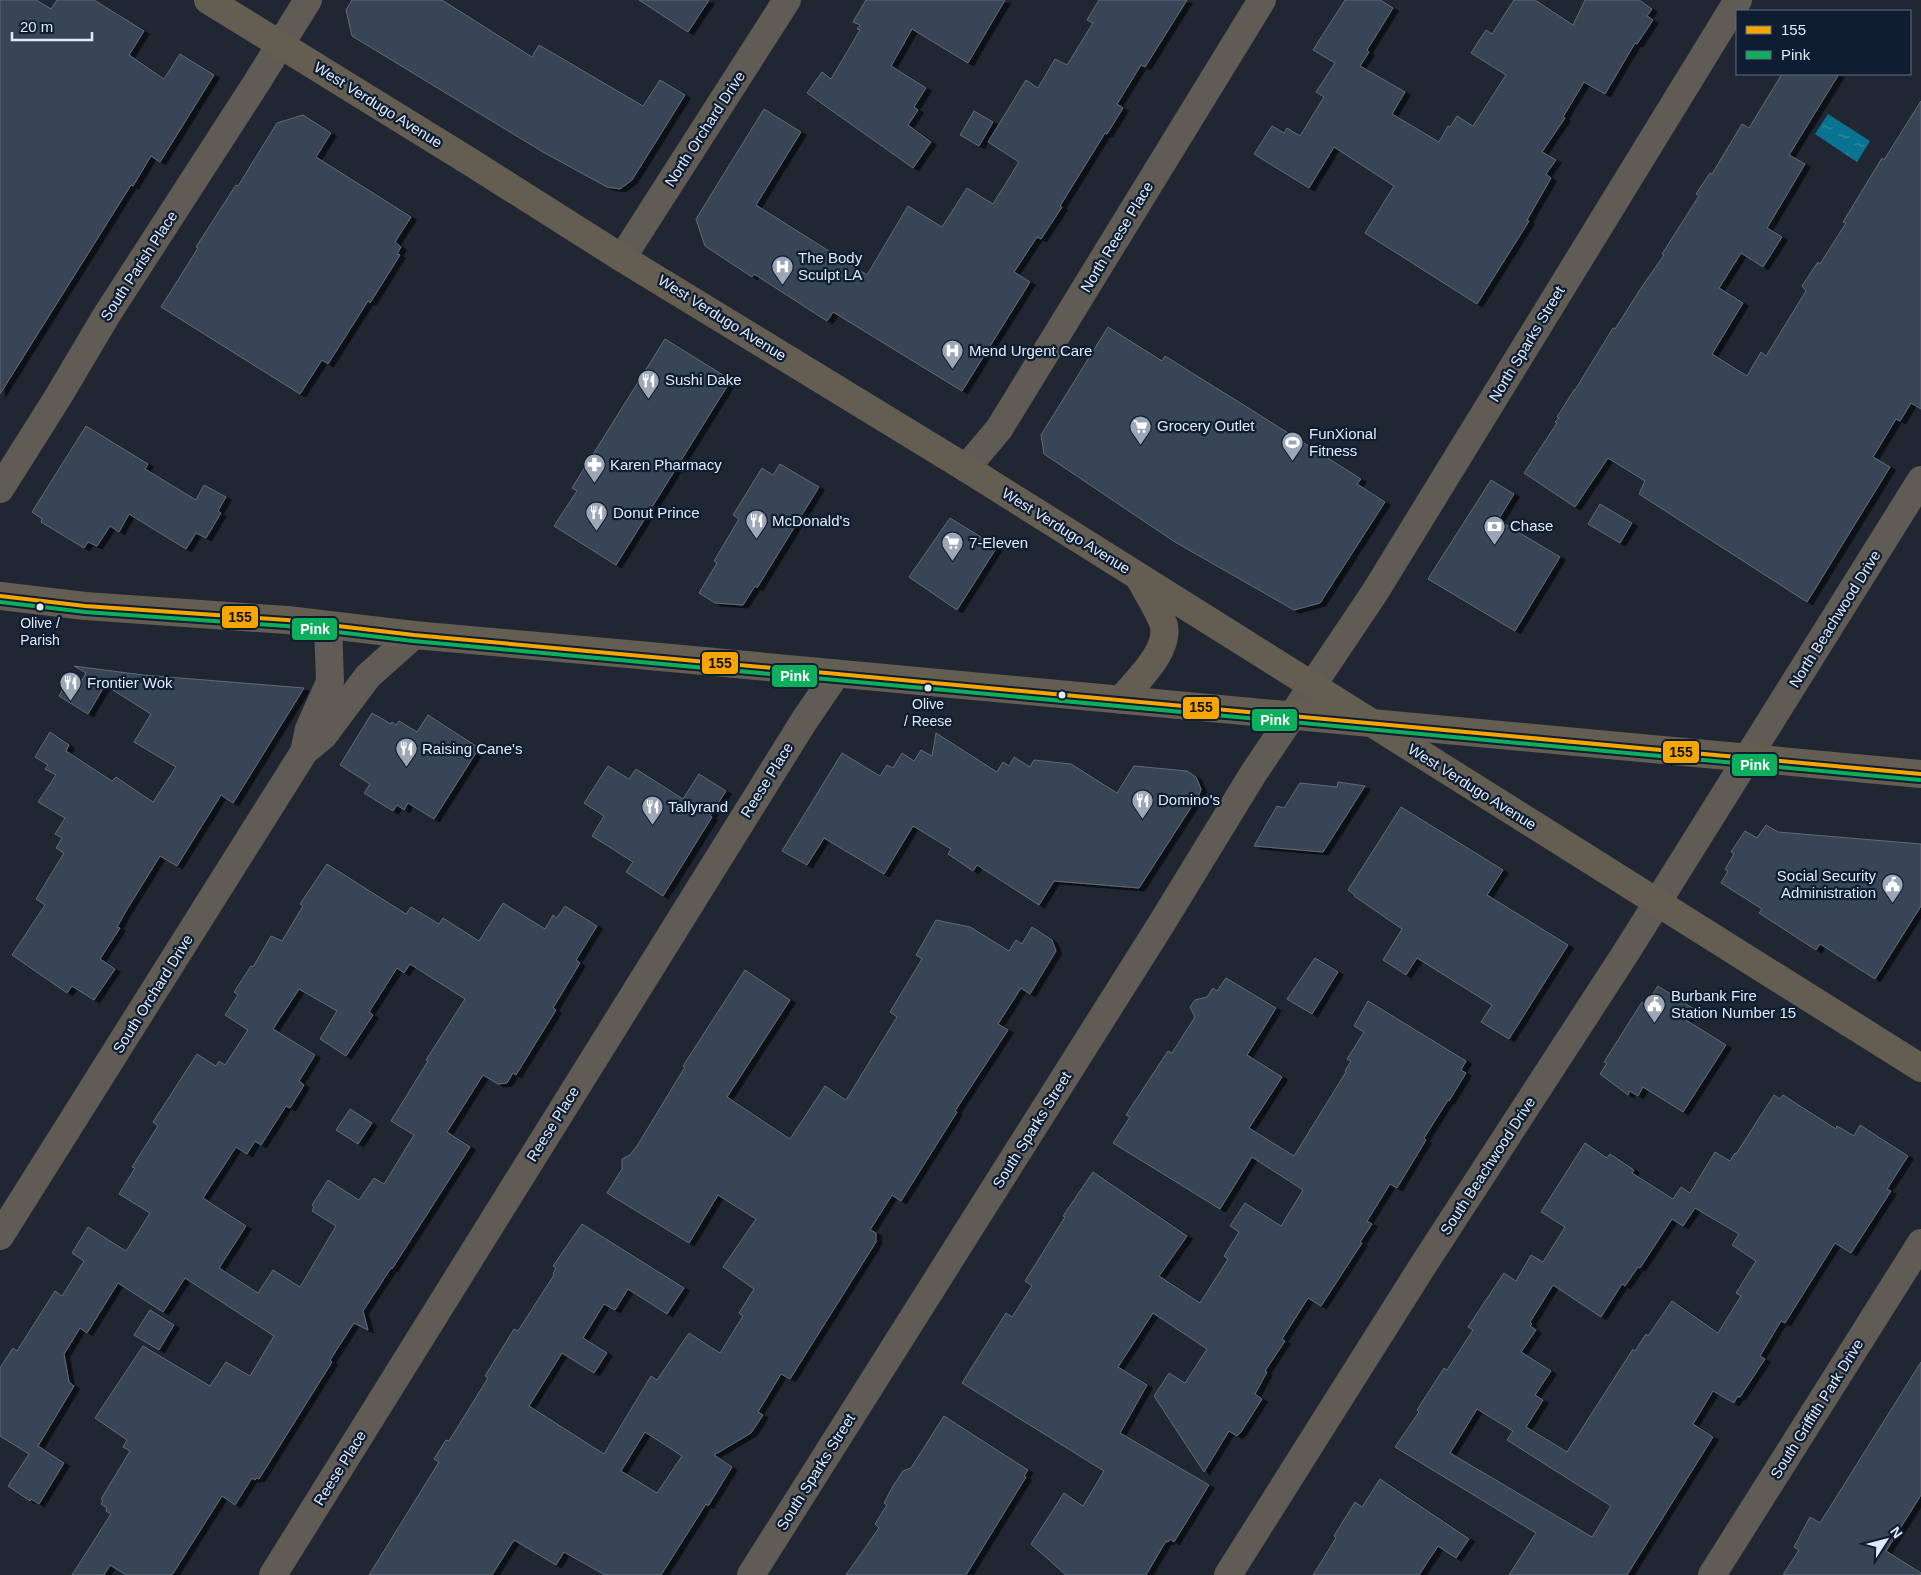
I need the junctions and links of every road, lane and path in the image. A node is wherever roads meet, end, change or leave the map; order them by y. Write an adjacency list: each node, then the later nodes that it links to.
1 (208, 0): 6 (main road, West Verdugo Avenue)
2 (308, 0): 6 (street, South Parish Place)
3 (787, 0): 7 (street, North Orchard Drive)
4 (1262, 0): 8 (street, North Reese Place)
5 (1738, 0): 16 (street, North Sparks Street)
6 (279, 44): 7 (main road, West Verdugo Avenue); 10 (street, South Parish Place)
7 (622, 258): 8 (main road, West Verdugo Avenue)
8 (966, 468): 11 (main road, West Verdugo Avenue)
9 (1921, 480): 21 (street, North Beachwood Drive)
10 (0, 489)
11 (1138, 576): 16 (main road, West Verdugo Avenue); 17 (main road)
12 (0, 596): 13 (main road)
13 (328, 625): 14 (main road); 20 (street, South Orchard Drive)
14 (414, 635): 15 (main road); 20 (street, South Orchard Drive)
15 (836, 674): 17 (main road); 27 (street, Reese Place)
16 (1312, 684): 18 (street, South Sparks Street); 19 (main road, West Verdugo Avenue)
17 (1121, 700): 18 (main road)
18 (1290, 716): 19 (main road); 28 (street, South Sparks Street)
19 (1370, 722): 21 (main road); 23 (main road, West Verdugo Avenue)
20 (304, 752): 25 (street, South Orchard Drive)
21 (1748, 758): 22 (main road); 23 (street, South Beachwood Drive)
22 (1921, 774)
23 (1658, 903): 24 (main road, West Verdugo Avenue); 29 (street, South Beachwood Drive)
24 (1921, 1068)
25 (0, 1236)
26 (1921, 1243): 30 (street, South Griffith Park Drive)
27 (273, 1575)
28 (751, 1575)
29 (1228, 1575)
30 (1712, 1575)

